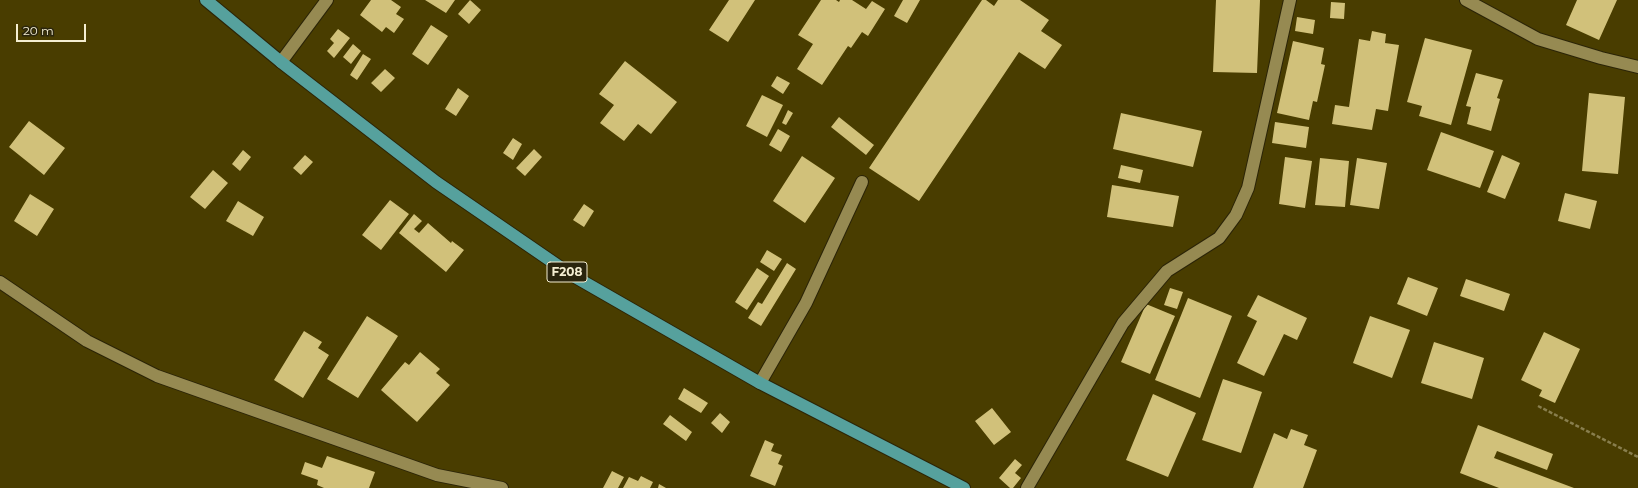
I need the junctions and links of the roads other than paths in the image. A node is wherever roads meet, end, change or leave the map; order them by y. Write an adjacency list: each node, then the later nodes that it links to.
1 (206, 0): 5 (main road, F208)
2 (327, 0): 5 (street)
3 (1290, 0): 12 (street)
4 (1466, 0): 6 (street)
5 (281, 62): 9 (main road, F208)
6 (1638, 67)
7 (862, 182): 9 (street)
8 (0, 282): 10 (street)
9 (760, 383): 11 (main road, F208)
10 (502, 488)
11 (964, 488)
12 (1027, 488)

